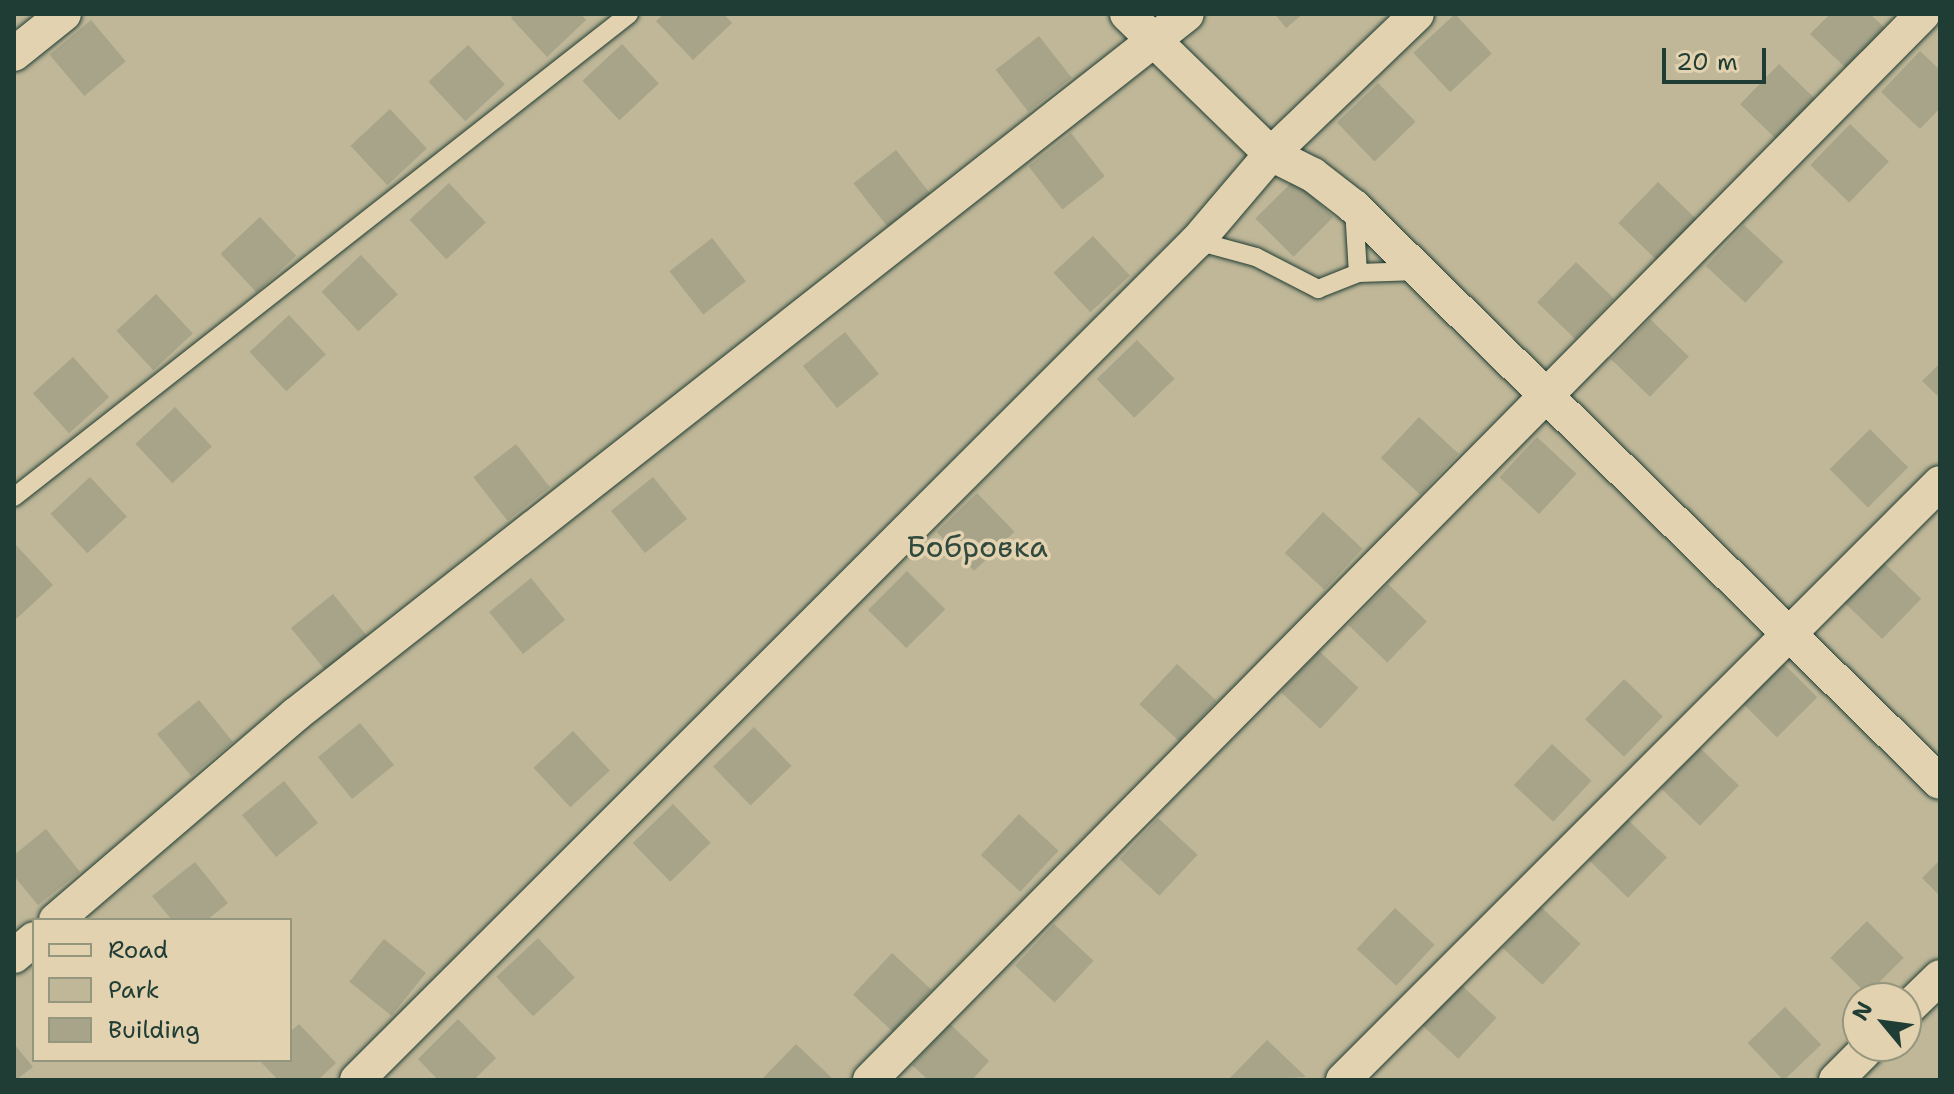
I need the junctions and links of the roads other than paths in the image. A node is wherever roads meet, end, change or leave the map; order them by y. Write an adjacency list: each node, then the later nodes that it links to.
1 (64, 14): 8 (street)
2 (629, 14): 16 (lane)
3 (1127, 14): 7 (street)
4 (1187, 14): 7 (street)
5 (1417, 14): 9 (street)
6 (1923, 14): 14 (street)
7 (1152, 43): 9 (street); 19 (street)
8 (14, 54)
9 (1271, 154): 10 (street); 11 (street)
10 (1353, 206): 12 (street); 13 (lane)
11 (1197, 241): 13 (lane); 25 (street)
12 (1419, 271): 13 (lane); 14 (street)
13 (1358, 273)
14 (1546, 397): 17 (street); 26 (street)
15 (1940, 483): 17 (street)
16 (14, 497)
17 (1791, 632): 18 (street); 27 (street)
18 (1940, 782)
19 (58, 918)
20 (32, 941): 21 (street)
21 (14, 956)
22 (1940, 977): 23 (street)
23 (1922, 994)
24 (1854, 1062): 28 (street)
25 (357, 1080)
26 (870, 1080)
27 (1343, 1080)
28 (1836, 1080)

